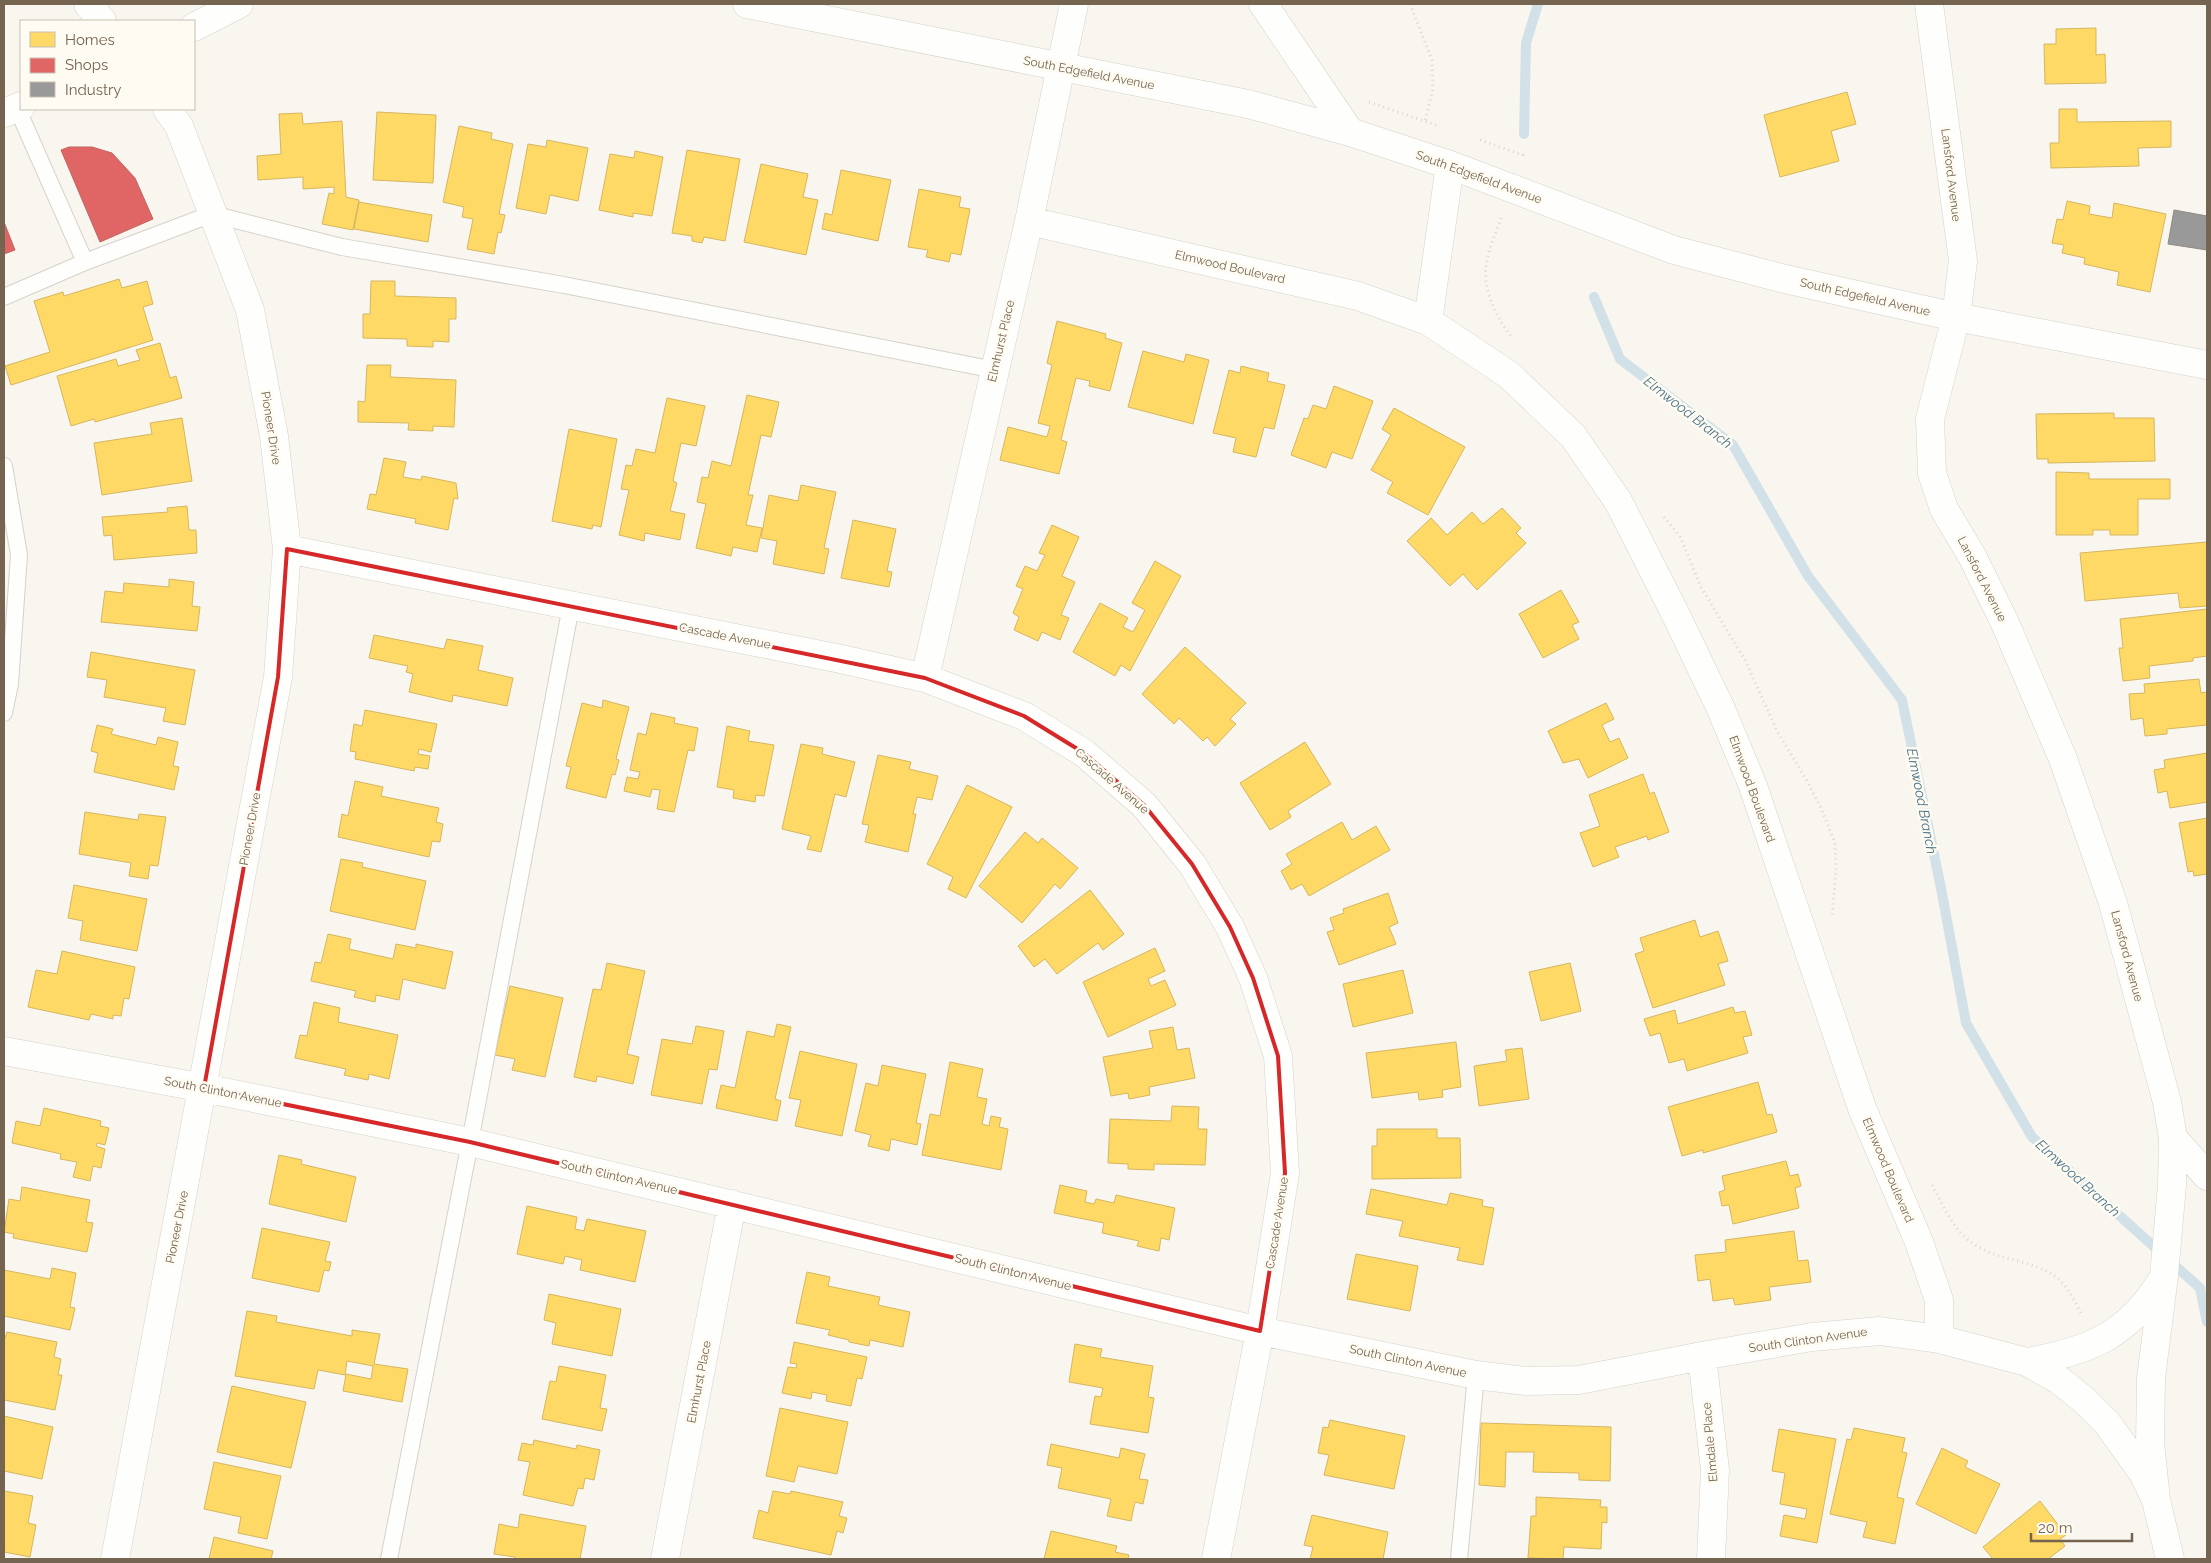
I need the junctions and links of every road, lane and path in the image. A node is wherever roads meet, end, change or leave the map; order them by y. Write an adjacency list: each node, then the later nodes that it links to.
1 (88, 4): 8 (street)
2 (239, 4): 9 (street)
3 (747, 4): 10 (street, South Edgefield Avenue)
4 (1074, 4): 10 (street, Elmhurst Place)
5 (1263, 4): 14 (street)
6 (1410, 4): 11 (path)
7 (1929, 4): 20 (street, Lansford Avenue)
8 (101, 20)
9 (195, 26)
10 (1061, 68): 14 (street, South Edgefield Avenue); 17 (street, Elmhurst Place)
11 (1368, 102)
12 (14, 109): 18 (lane)
13 (168, 110): 16 (street, Pioneer Drive)
14 (1350, 132): 15 (street, South Edgefield Avenue)
15 (1450, 165): 20 (street, South Edgefield Avenue); 21 (street)
16 (212, 214): 18 (lane); 23 (lane); 25 (street, Pioneer Drive)
17 (1029, 221): 21 (street, Elmwood Boulevard); 23 (street, Elmhurst Place)
18 (85, 262): 19 (lane)
19 (4, 296)
20 (1956, 317): 22 (street, South Edgefield Avenue); 31 (street, Lansford Avenue)
21 (1428, 321): 37 (street, Elmwood Boulevard)
22 (2207, 365)
23 (995, 370): 27 (street, Elmhurst Place)
24 (4, 466): 28 (lane)
25 (287, 549): 26 (street, Cascade Avenue); 30 (street, Pioneer Drive)
26 (571, 606): 27 (street, Cascade Avenue); 32 (lane)
27 (925, 678): 36 (street, Cascade Avenue)
28 (4, 713)
29 (4, 1051): 30 (street, South Clinton Avenue)
30 (204, 1088): 32 (street, South Clinton Avenue); 42 (street, Pioneer Drive)
31 (2173, 1138): 33 (street); 35 (street, Lansford Avenue)
32 (470, 1142): 34 (street, South Clinton Avenue); 43 (lane)
33 (2207, 1176)
34 (732, 1204): 36 (street, South Clinton Avenue); 44 (street, Elmhurst Place)
35 (2164, 1276): 39 (street); 41 (street)
36 (1260, 1331): 40 (street, South Clinton Avenue); 45 (street, Cascade Avenue)
37 (1939, 1339): 38 (street, South Clinton Avenue); 39 (street, South Clinton Avenue)
38 (1702, 1356): 40 (street, South Clinton Avenue); 47 (street, Elmdale Place)
39 (2027, 1362): 41 (street)
40 (1476, 1375): 46 (lane)
41 (2156, 1500): 48 (street)
42 (115, 1559)
43 (390, 1559)
44 (665, 1559)
45 (1216, 1559)
46 (1459, 1559)
47 (1712, 1559)
48 (2170, 1559)

